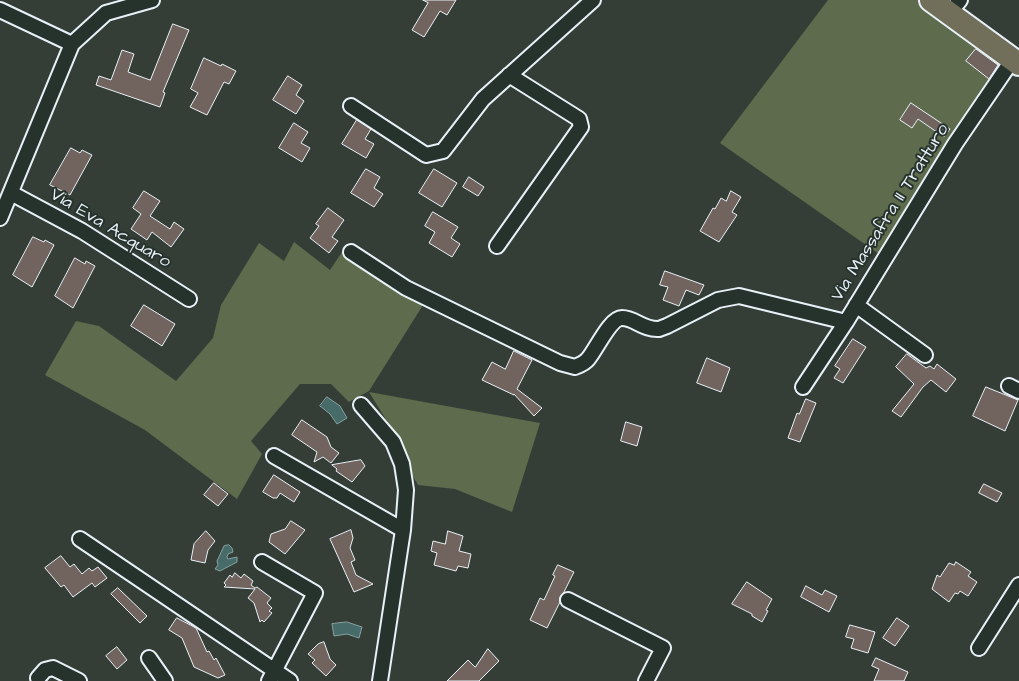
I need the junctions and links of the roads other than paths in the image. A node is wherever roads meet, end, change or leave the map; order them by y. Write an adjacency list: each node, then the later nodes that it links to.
1 (152, 0): 6 (street)
2 (593, 0): 8 (street)
3 (930, 0): 4 (main road)
4 (955, 7): 7 (main road)
5 (0, 10): 6 (street)
6 (72, 44): 10 (street)
7 (1016, 62): 15 (street, Via Massafra II Tratturo)
8 (509, 75): 9 (street); 12 (street)
9 (351, 106)
10 (10, 193): 11 (street); 14 (street, Via Eva Acquaro)
11 (0, 218)
12 (497, 246)
13 (351, 252): 16 (street)
14 (189, 300)
15 (856, 305): 16 (street, Via Massafra II Tratturo); 17 (street)
16 (846, 322): 18 (street, Via Massafra II Tratturo)
17 (925, 354)
18 (803, 387)
19 (360, 405): 21 (street)
20 (274, 456): 21 (street)
21 (403, 530): 33 (street)
22 (80, 539): 28 (street)
23 (262, 562): 28 (street)
24 (1019, 585): 26 (street)
25 (568, 600): 34 (street)
26 (979, 648)
27 (149, 658): 31 (street)
28 (271, 676): 32 (street)
29 (38, 678): 30 (street)
30 (79, 681)
31 (165, 681)
32 (290, 681)
33 (380, 681)
34 (646, 681)

